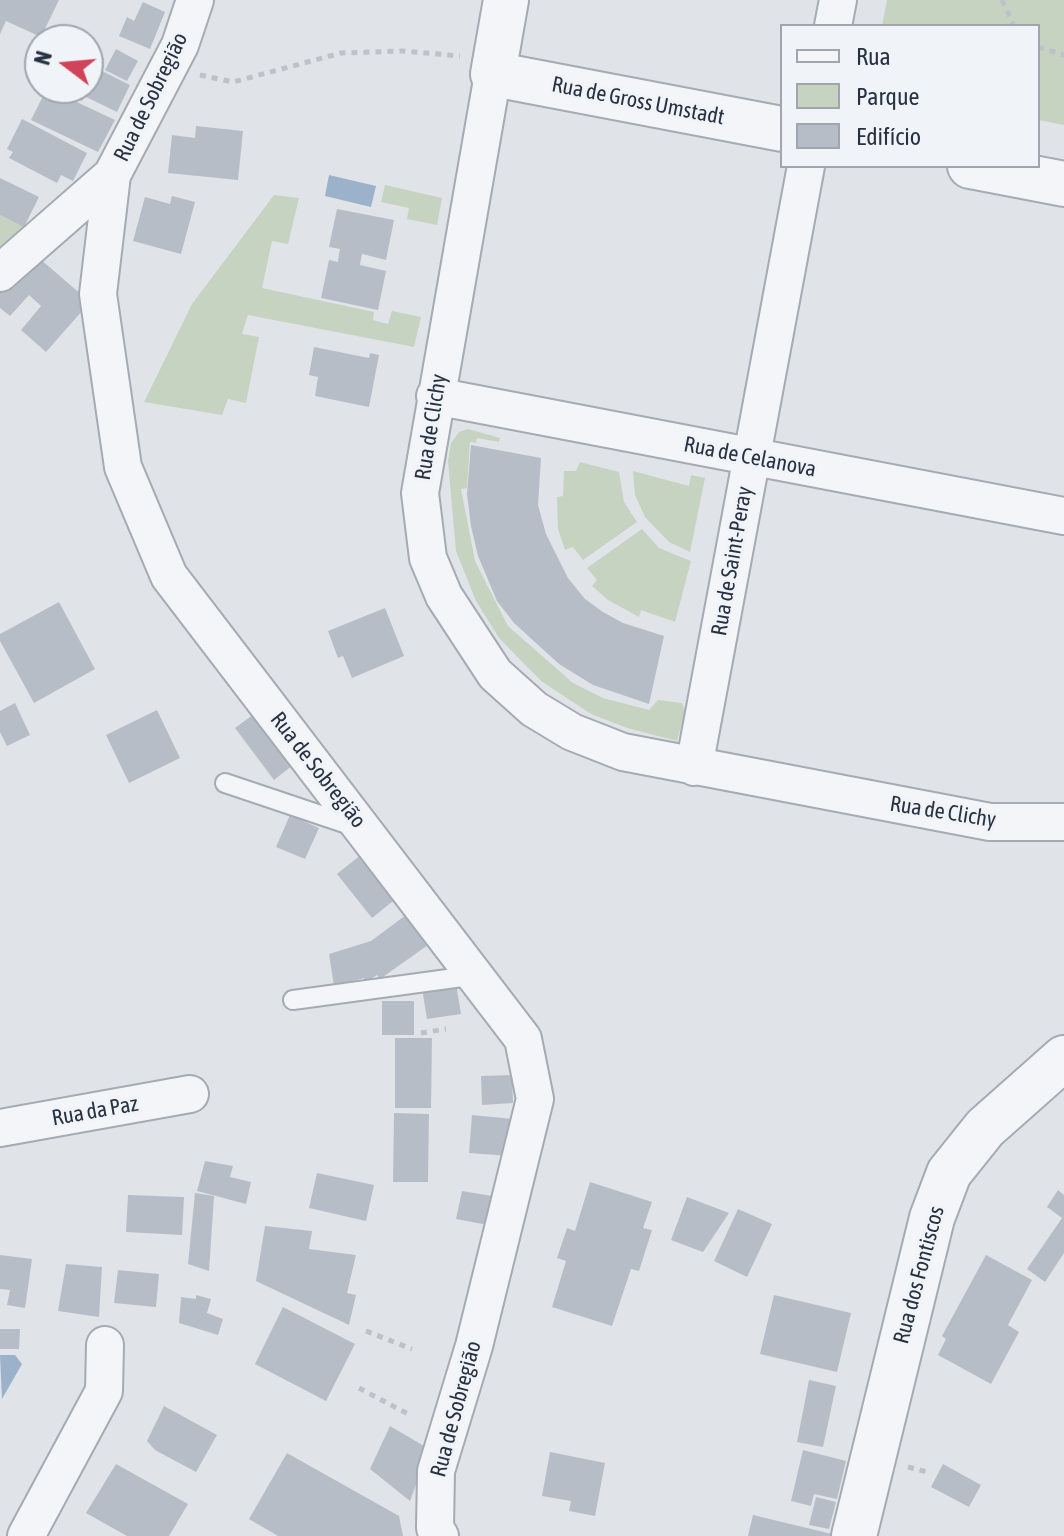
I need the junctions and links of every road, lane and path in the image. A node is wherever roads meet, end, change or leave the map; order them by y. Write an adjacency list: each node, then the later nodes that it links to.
1 (195, 0): 14 (street, Rua de Sobregião)
2 (506, 0): 9 (street, Rua de Clichy)
3 (838, 0): 5 (street)
4 (1002, 0): 6 (path)
5 (833, 24)
6 (1013, 24)
7 (1040, 48): 8 (path)
8 (1064, 55)
9 (477, 65): 10 (path); 11 (street, Rua de Gross Umstadt); 17 (street, Rua de Clichy)
10 (191, 72)
11 (780, 129)
12 (806, 168): 18 (street, Rua de Saint-Peray)
13 (980, 168): 15 (street)
14 (112, 175): 16 (street); 23 (street, Rua de Sobregião)
15 (1064, 184)
16 (0, 273)
17 (435, 396): 18 (street, Rua de Celanova); 20 (street, Rua de Clichy)
18 (751, 457): 19 (street, Rua de Celanova); 20 (street, Rua de Saint-Peray)
19 (1064, 516)
20 (694, 767): 22 (street, Rua de Clichy)
21 (225, 783): 23 (lane)
22 (1064, 822)
23 (366, 831): 24 (street, Rua de Sobregião)
24 (477, 975): 25 (lane); 39 (street, Rua de Sobregião)
25 (293, 1000)
26 (446, 1029): 27 (path)
27 (421, 1033)
28 (1064, 1058): 40 (street, Rua dos Fontiscos)
29 (190, 1094): 30 (street, Rua da Paz)
30 (0, 1128)
31 (366, 1331): 33 (path)
32 (105, 1345): 38 (street)
33 (412, 1349)
34 (359, 1388): 35 (path)
35 (408, 1414)
36 (895, 1463): 37 (path)
37 (931, 1473)
38 (26, 1536)
39 (440, 1536)
40 (854, 1536)

